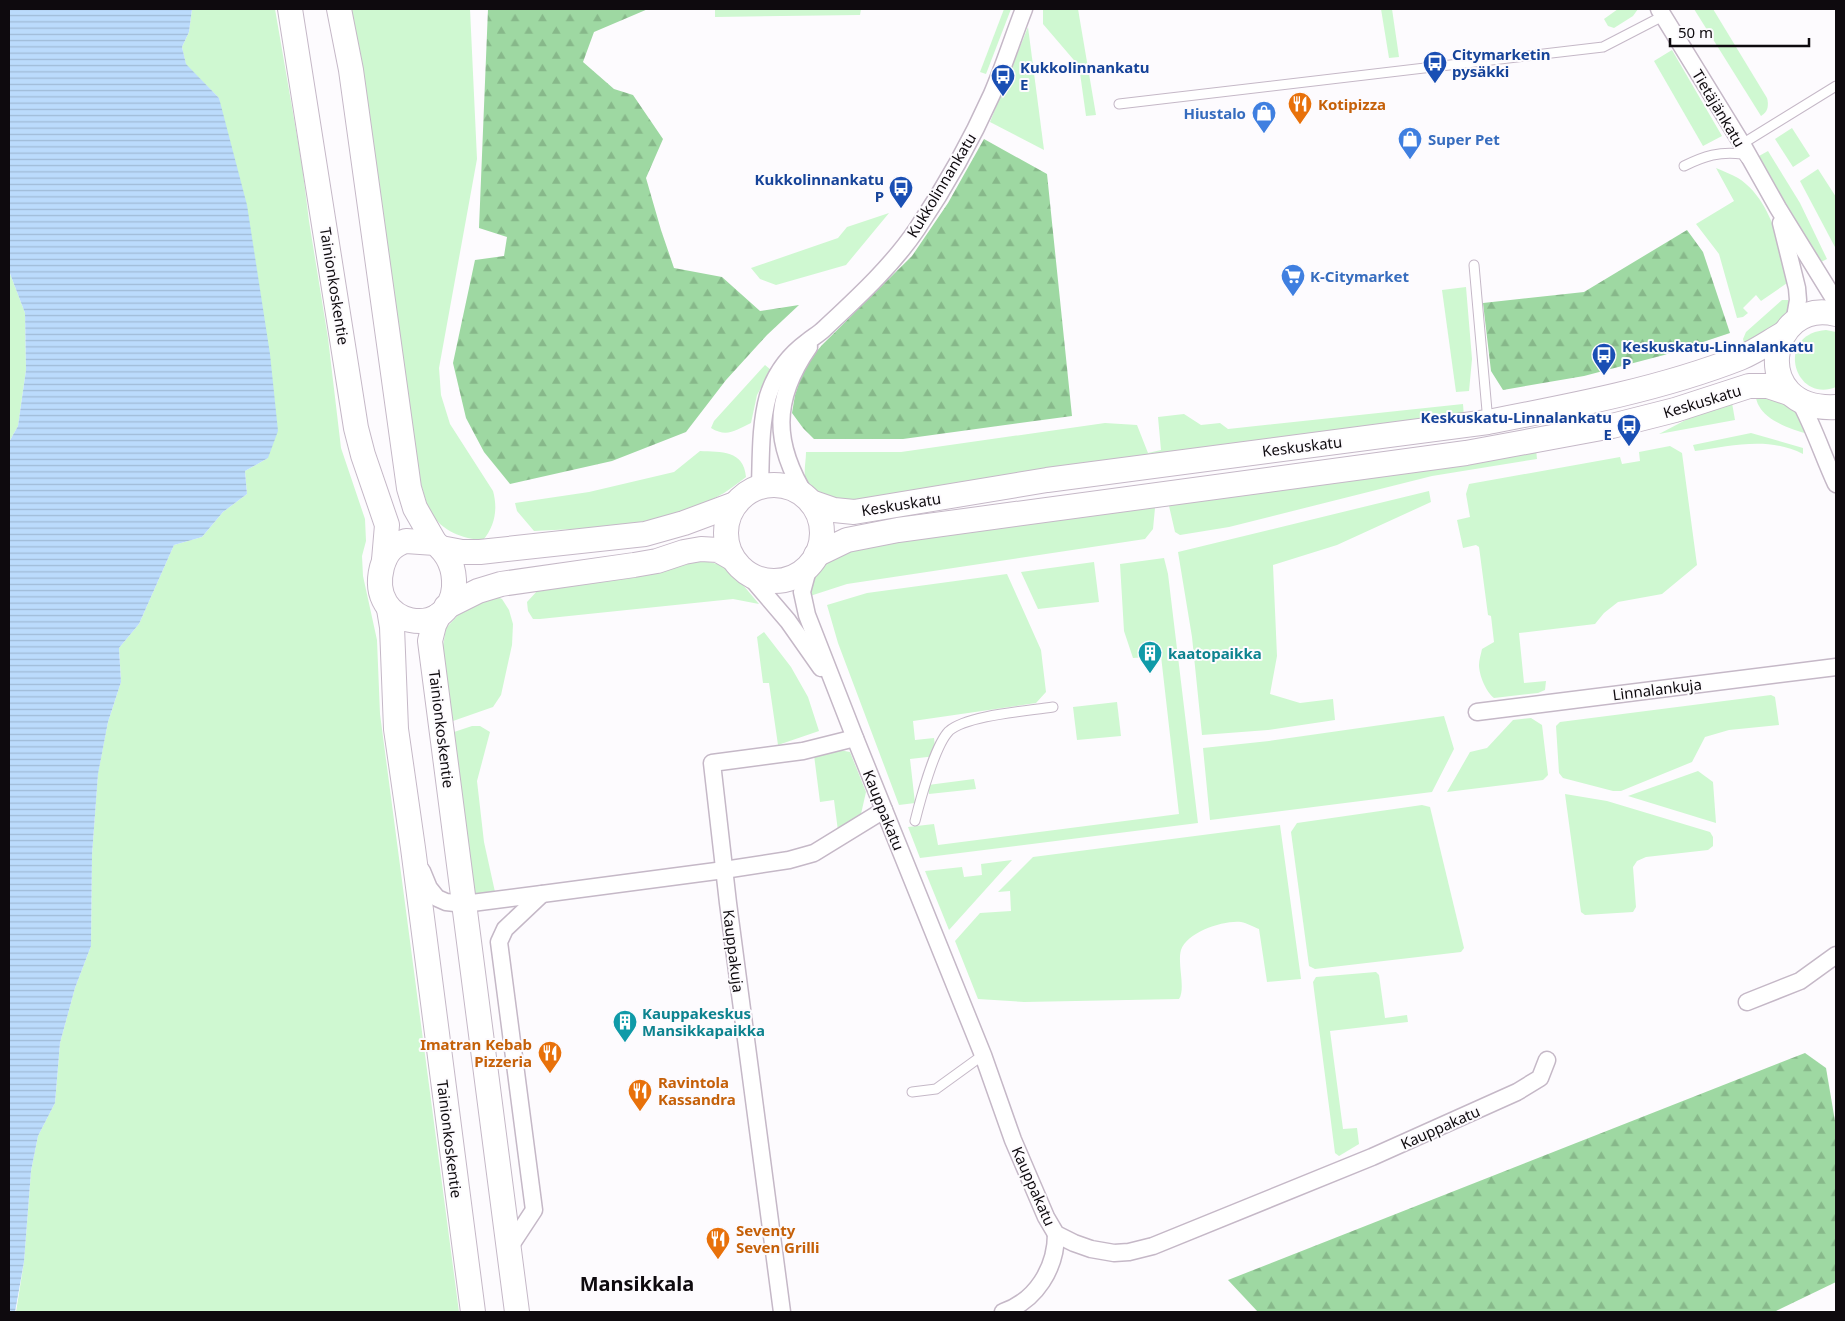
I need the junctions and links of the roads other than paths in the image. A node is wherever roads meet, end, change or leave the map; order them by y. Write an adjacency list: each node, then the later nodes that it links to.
1 (290, 9): 24 (main road, Tainionkoskentie)
2 (339, 9): 23 (main road)
3 (1024, 9): 15 (street, Kukkolinnankatu)
4 (1661, 12): 6 (lane); 7 (street, Tietäjänkatu)
5 (1836, 86): 7 (lane)
6 (1119, 104)
7 (1742, 144): 9 (street, Tietäjänkatu)
8 (1684, 166): 9 (lane)
9 (1758, 172): 10 (street, Tietäjänkatu)
10 (1778, 208): 12 (street, Tietäjänkatu); 14 (street, Tietäjänkatu)
11 (1474, 265): 18 (lane)
12 (1836, 302)
13 (1836, 314): 14 (main road, Keskuskatu)
14 (1788, 329): 16 (main road); 18 (main road, Keskuskatu)
15 (818, 334): 20 (street, Kukkolinnankatu); 21 (street, Kukkolinnankatu)
16 (1794, 397): 17 (main road, Keskuskatu); 19 (street); 25 (main road, Keskuskatu)
17 (1836, 407)
18 (1488, 422): 21 (main road, Keskuskatu)
19 (1836, 484)
20 (760, 486): 21 (main road); 22 (main road)
21 (809, 500): 25 (main road)
22 (735, 504): 23 (main road); 26 (main road)
23 (438, 546): 24 (main road); 28 (main road)
24 (384, 560): 27 (main road)
25 (813, 560): 26 (main road); 30 (street, Kauppakatu)
26 (739, 565): 28 (main road); 30 (street, Kauppakatu)
27 (389, 609): 28 (main road); 36 (main road, Tainionkoskentie)
28 (443, 611): 39 (main road, Tainionkoskentie)
29 (1836, 667): 32 (street, Linnalankuja)
30 (835, 688): 33 (street, Kauppakatu)
31 (1053, 707): 35 (lane)
32 (1477, 712)
33 (855, 738): 34 (street, Kauppakatu); 37 (street, Kauppakuja)
34 (884, 810): 37 (street, Tainionkoskentie); 42 (street, Kauppakatu)
35 (915, 821)
36 (413, 848): 39 (street, Tainionkoskentie); 47 (main road, Tainionkoskentie)
37 (724, 870): 38 (street, Tainionkoskentie); 49 (street, Kauppakuja)
38 (542, 894): 39 (street, Tainionkoskentie); 46 (street)
39 (464, 904): 46 (main road, Tainionkoskentie)
40 (1836, 955): 41 (street)
41 (1747, 1002)
42 (983, 1056): 44 (lane); 45 (street, Kauppakatu)
43 (1547, 1060): 45 (street, Kauppakatu)
44 (912, 1092)
45 (1056, 1234): 50 (street)
46 (509, 1248): 48 (main road, Tainionkoskentie)
47 (473, 1312)
48 (517, 1312)
49 (782, 1312)
50 (1003, 1312)

